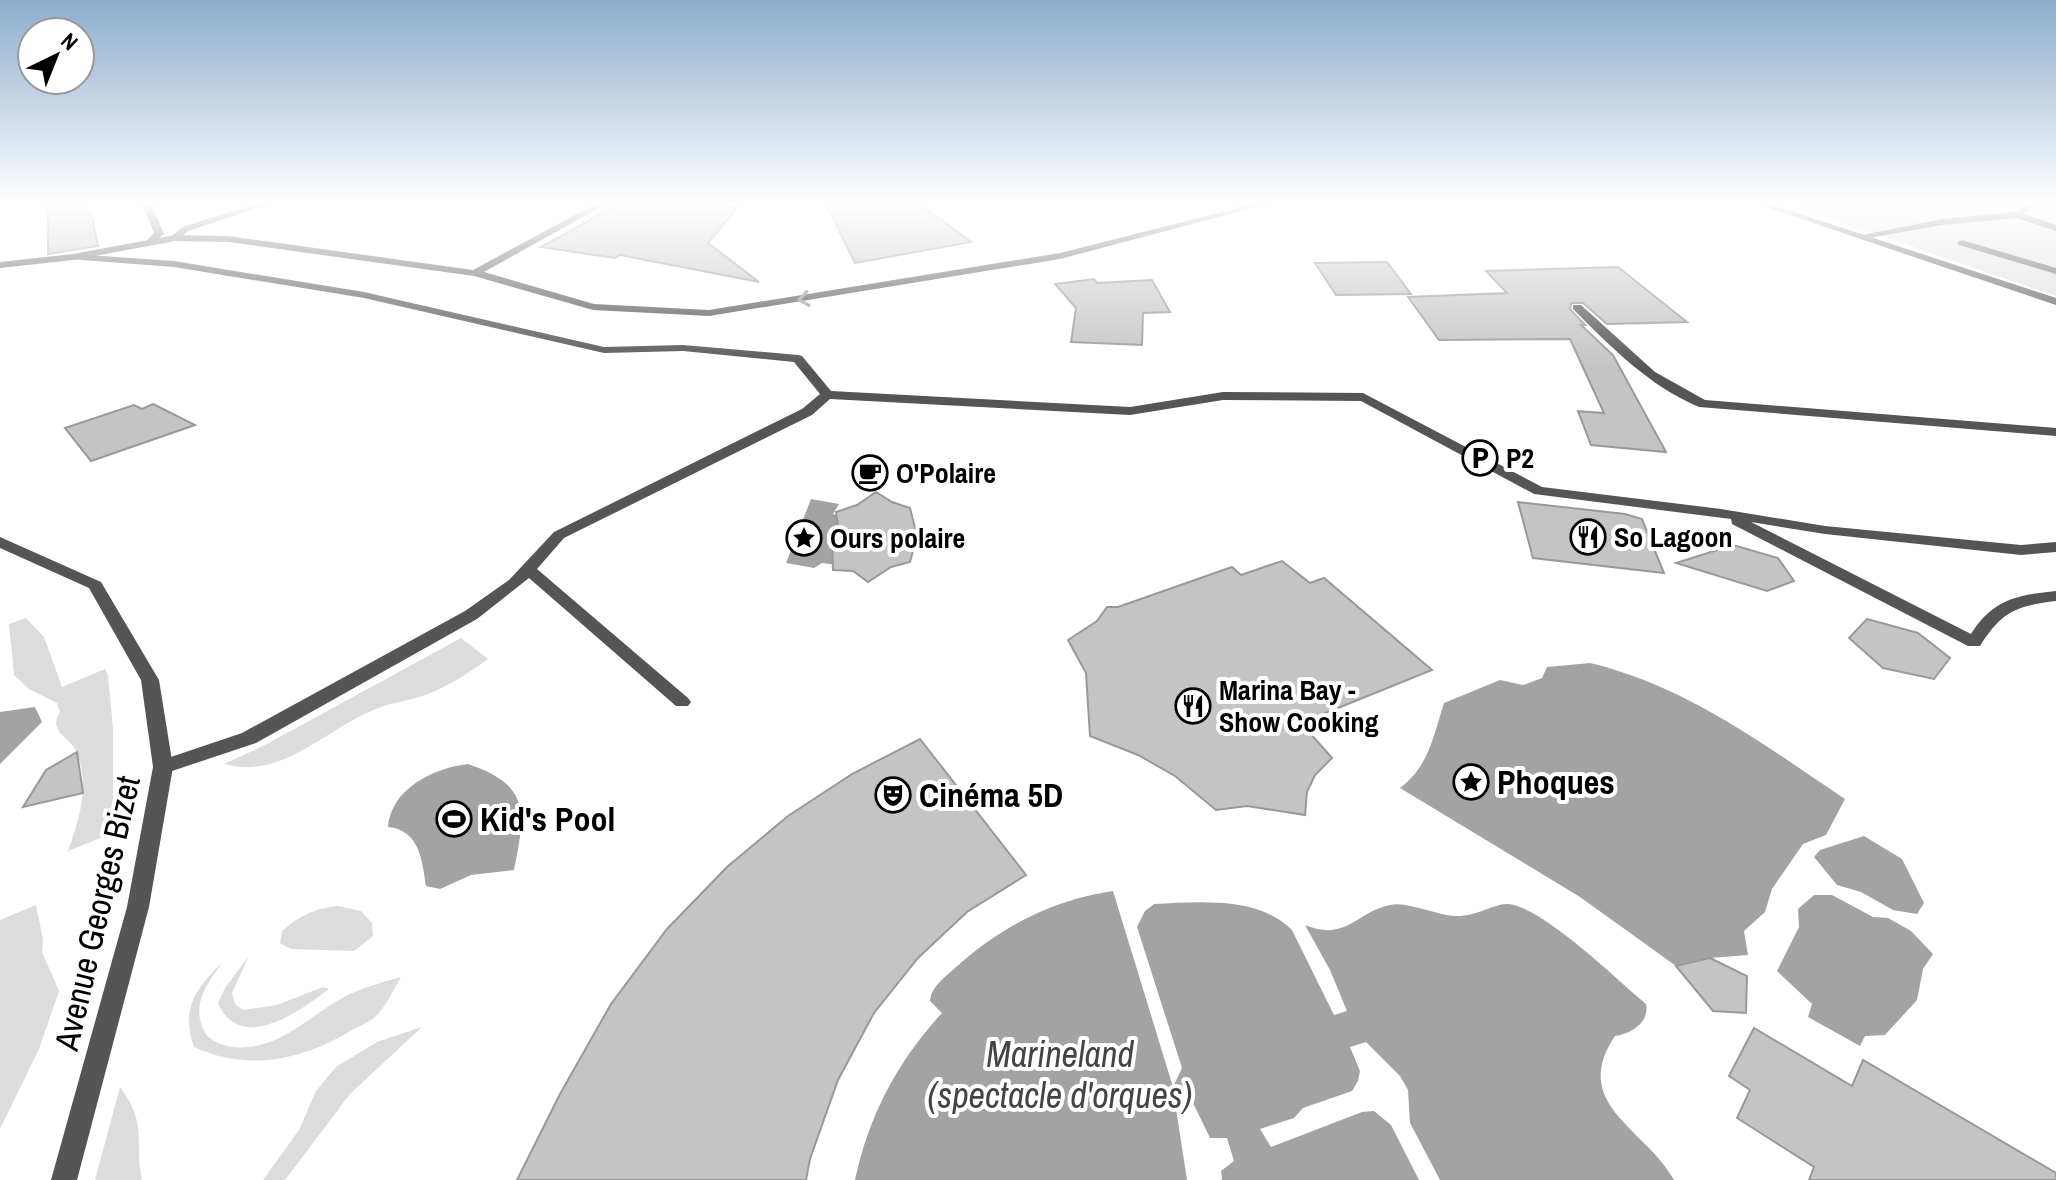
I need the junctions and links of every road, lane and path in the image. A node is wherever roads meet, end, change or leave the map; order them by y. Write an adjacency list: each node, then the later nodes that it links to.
1 (54, 259): 8 (street)
2 (103, 259): 13 (street)
3 (374, 259): 10 (street)
4 (501, 259): 10 (street)
5 (1041, 259): 10 (street, one-way to 10)
6 (1930, 259): 11 (street)
7 (2021, 259): 9 (street)
8 (0, 265)
9 (2056, 271)
10 (475, 273)
11 (2056, 302)
12 (1577, 307): 14 (street)
13 (827, 395): 15 (street); 18 (street)
14 (2056, 432)
15 (1721, 513): 17 (street); 19 (street)
16 (0, 542): 21 (street, Avenue Georges Bizet)
17 (2056, 547)
18 (528, 569): 20 (street); 21 (street)
19 (2056, 596)
20 (682, 702)
21 (163, 767): 22 (street, Avenue Georges Bizet)
22 (64, 1180)

